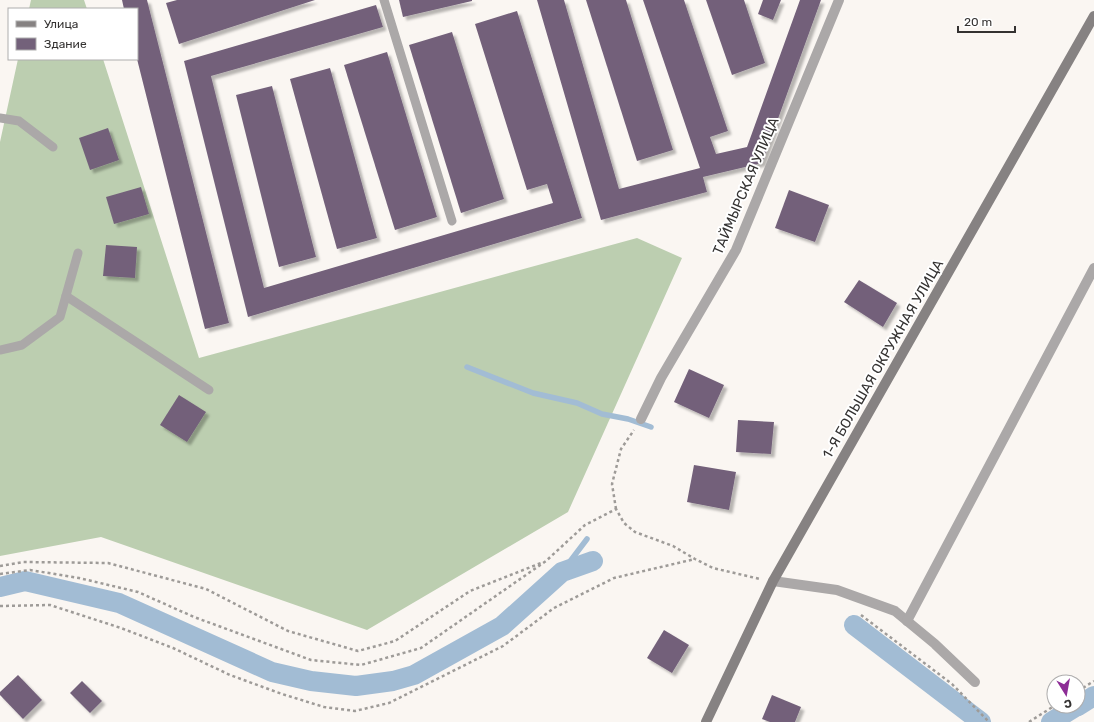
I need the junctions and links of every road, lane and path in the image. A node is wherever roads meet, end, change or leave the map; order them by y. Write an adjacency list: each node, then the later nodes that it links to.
1 (384, 0): 6 (lane)
2 (839, 0): 12 (street, ТАЙМЫРСКАЯ УЛИЦА)
3 (1094, 16): 18 (street, 1-Я БОЛЬШАЯ ОКРУЖНАЯ УЛИЦА)
4 (0, 118): 5 (lane)
5 (53, 147)
6 (452, 221)
7 (78, 253): 9 (lane)
8 (1094, 268): 21 (street)
9 (66, 296): 10 (lane); 11 (lane)
10 (0, 350)
11 (209, 390)
12 (639, 423): 13 (path)
13 (616, 509): 14 (path); 15 (path)
14 (695, 559): 18 (path); 19 (path)
15 (546, 561): 16 (path); 17 (path)
16 (0, 566)
17 (0, 574)
18 (773, 581): 21 (street); 24 (street, 1-Я БОЛЬШАЯ ОКРУЖНАЯ УЛИЦА)
19 (0, 606)
20 (864, 618): 25 (path)
21 (907, 622): 22 (street)
22 (975, 682)
23 (1046, 711): 26 (path)
24 (706, 722)
25 (989, 722)
26 (1029, 722)

